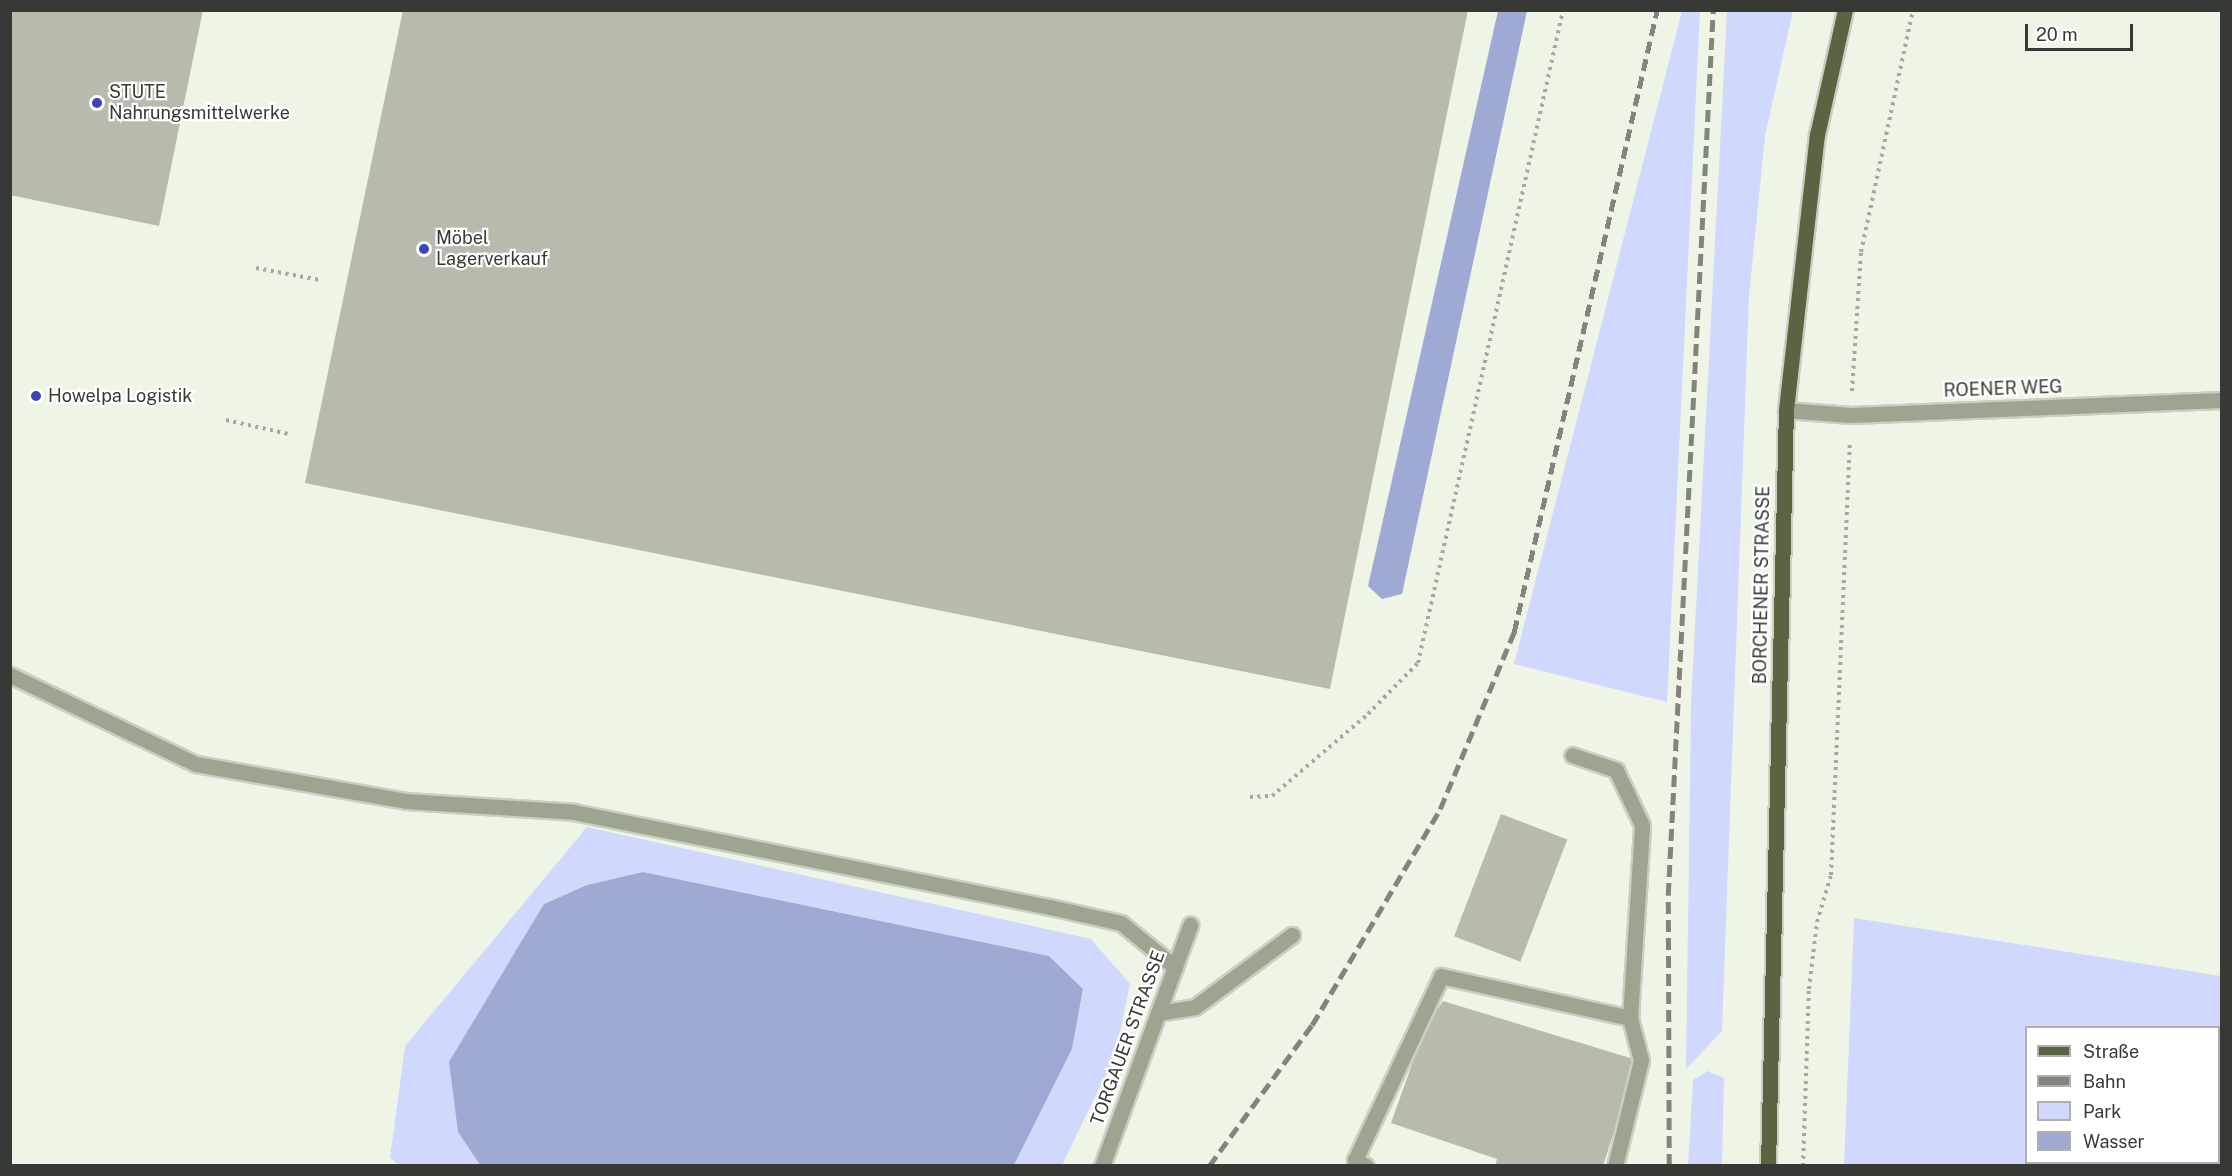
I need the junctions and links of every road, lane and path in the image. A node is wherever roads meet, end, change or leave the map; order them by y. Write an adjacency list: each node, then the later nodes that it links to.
1 (1563, 10): 13 (path)
2 (1845, 10): 7 (main road, BORCHENER STRASSE)
3 (1913, 10): 8 (path)
4 (256, 268): 5 (path)
5 (320, 280)
6 (2222, 400): 8 (street, ROENER WEG)
7 (1786, 410): 8 (street, ROENER WEG); 22 (main road, BORCHENER STRASSE)
8 (1851, 415): 23 (path)
9 (226, 420): 10 (path)
10 (288, 434)
11 (10, 675): 16 (street)
12 (1572, 755): 18 (street)
13 (1250, 796)
14 (1190, 925): 16 (street, TORGAUER STRASSE)
15 (1292, 935): 17 (street)
16 (1175, 967): 17 (street, TORGAUER STRASSE)
17 (1158, 1013): 19 (street, TORGAUER STRASSE)
18 (1630, 1018): 20 (street); 21 (street)
19 (1102, 1166)
20 (1365, 1166)
21 (1615, 1166)
22 (1768, 1166)
23 (1803, 1166)

